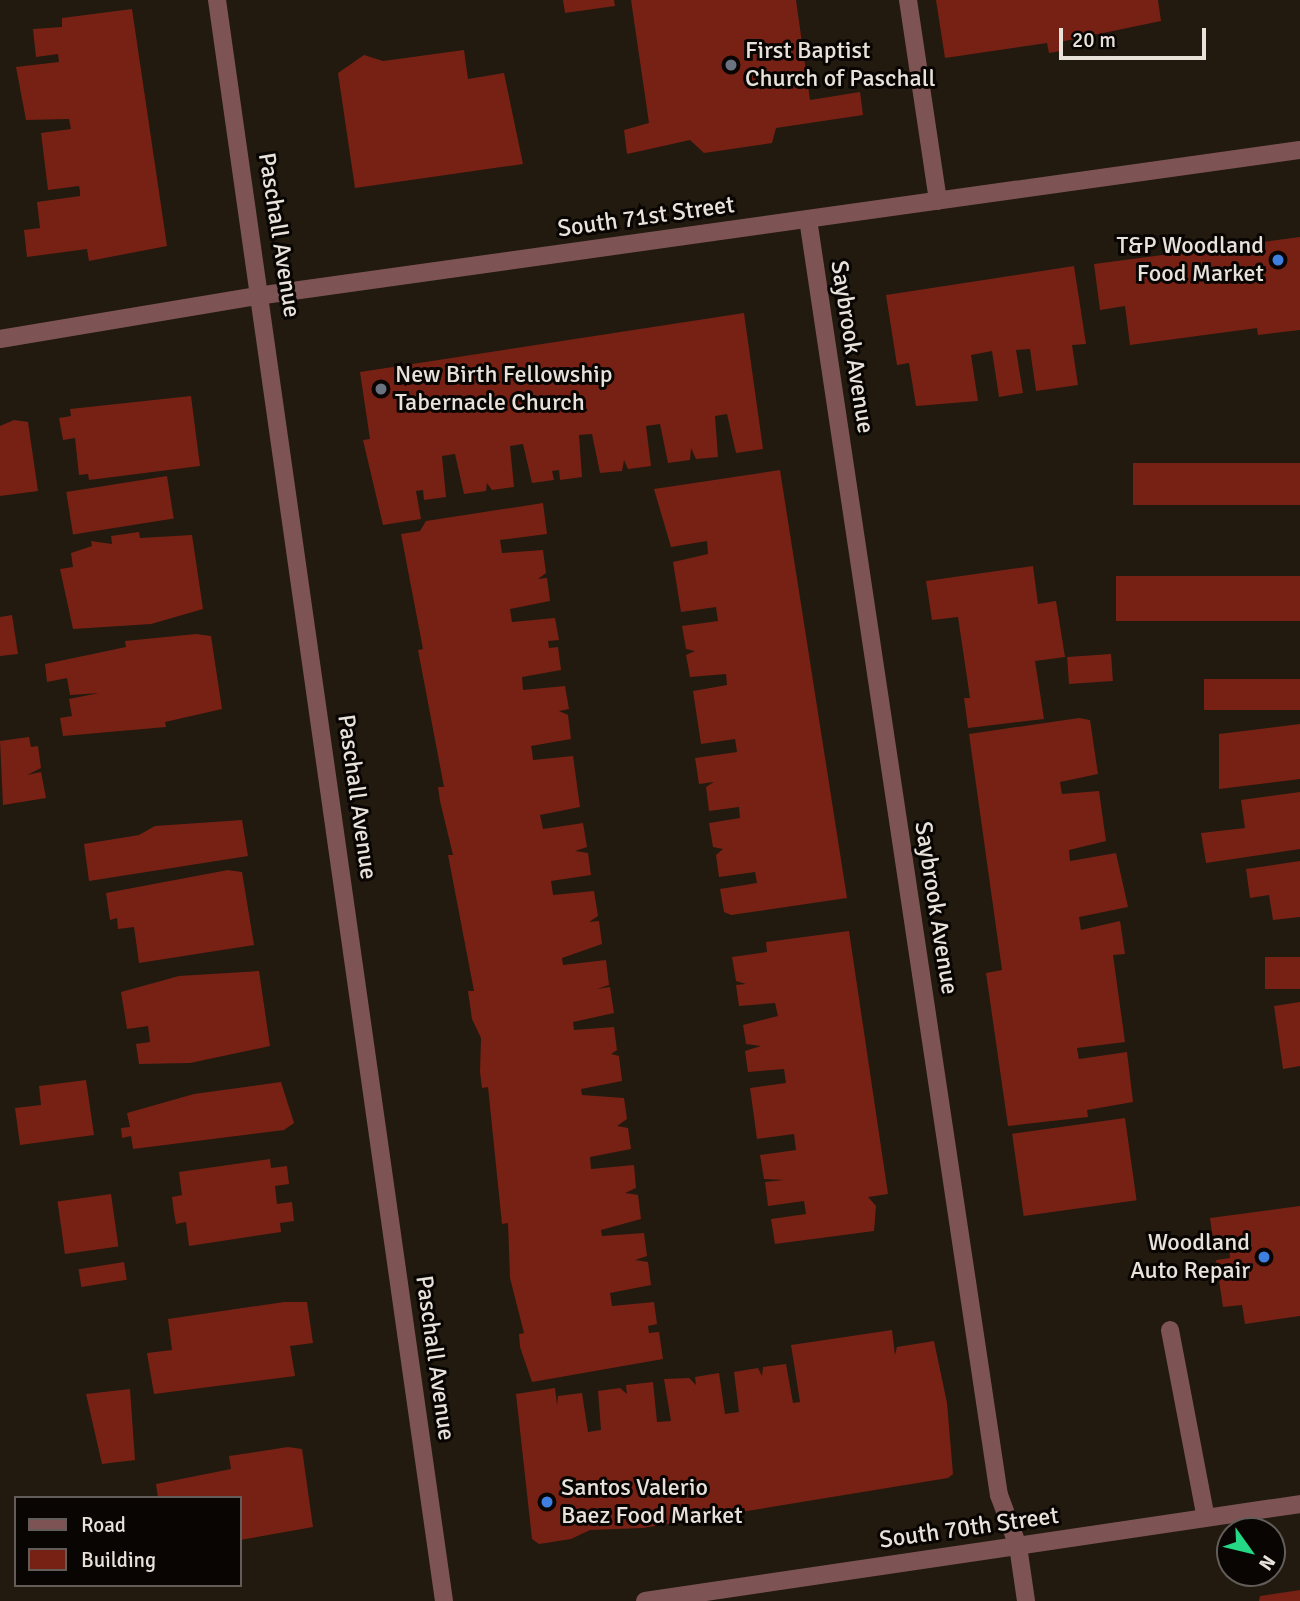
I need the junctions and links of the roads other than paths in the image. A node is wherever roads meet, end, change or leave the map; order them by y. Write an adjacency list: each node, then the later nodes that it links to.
1 (217, 0): 6 (street, Paschall Avenue)
2 (908, 0): 4 (street)
3 (1300, 150): 4 (street, South 71st Street)
4 (937, 201): 5 (street, South 71st Street)
5 (808, 219): 6 (street, South 71st Street); 11 (street, Saybrook Avenue)
6 (264, 295): 7 (street, South 71st Street); 12 (street, Paschall Avenue)
7 (0, 339)
8 (1170, 1330): 10 (street)
9 (1300, 1504): 10 (street, South 70th Street)
10 (1206, 1518): 11 (street, South 70th Street)
11 (1017, 1546): 13 (street, South 70th Street); 14 (street, Saybrook Avenue)
12 (444, 1601)
13 (645, 1601)
14 (1026, 1601)

